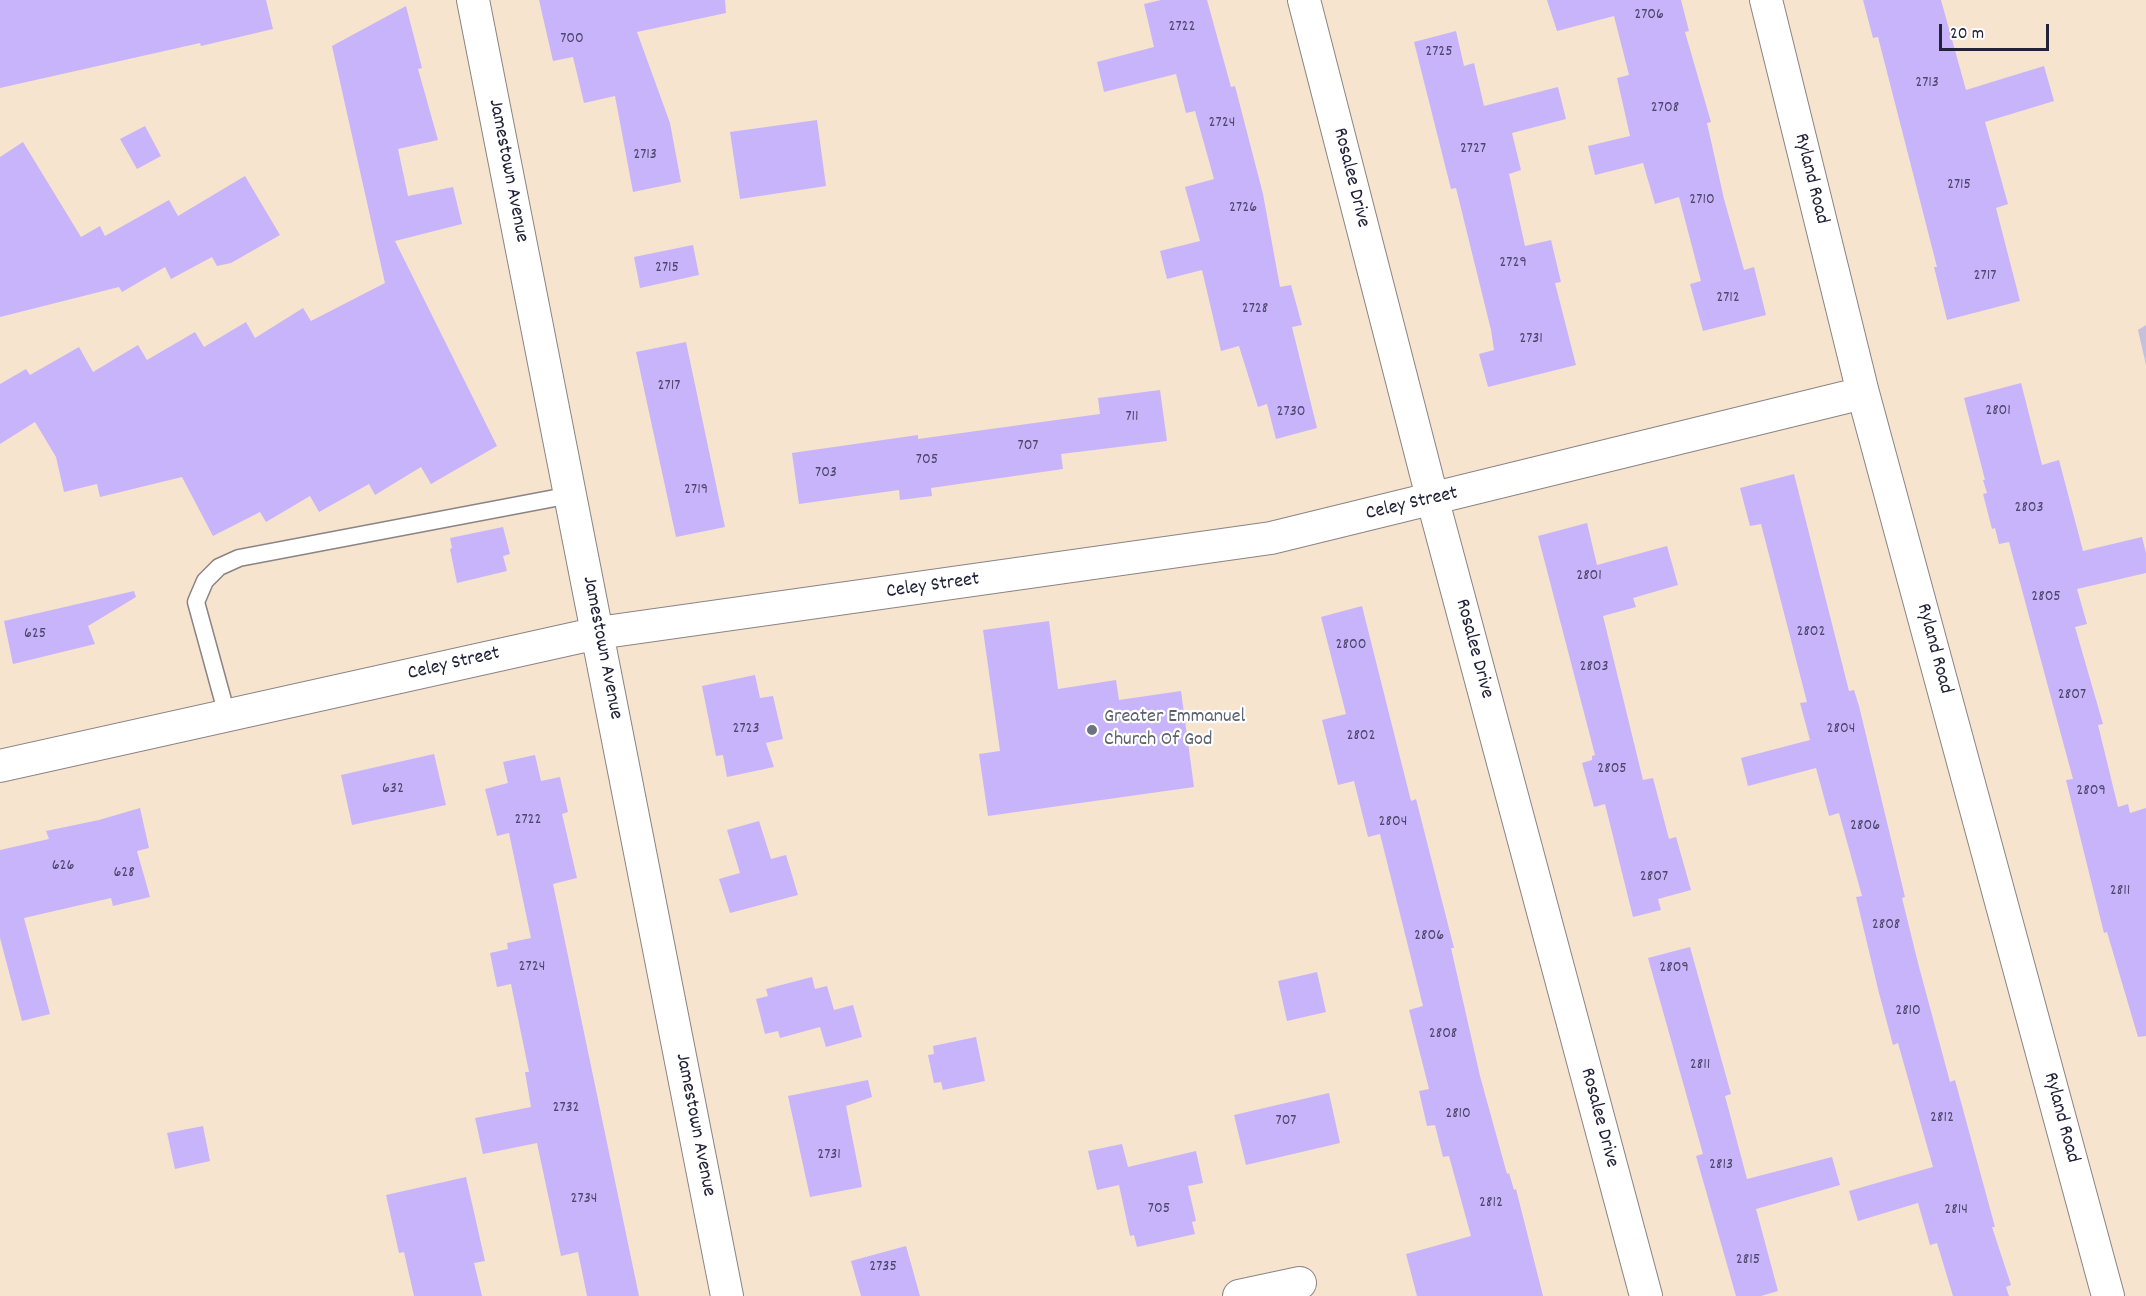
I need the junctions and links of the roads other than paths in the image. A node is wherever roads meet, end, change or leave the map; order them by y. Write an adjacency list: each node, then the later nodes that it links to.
1 (473, 0): 5 (street, Jamestown Avenue)
2 (1304, 0): 6 (street, Rosalee Drive)
3 (1766, 0): 4 (street, Ryland Road)
4 (1863, 393): 6 (street, Celey Street); 14 (street, Ryland Road)
5 (571, 495): 7 (street, Jamestown Avenue); 8 (lane)
6 (1433, 501): 7 (street, Celey Street); 13 (street, Rosalee Drive)
7 (597, 633): 8 (street, Celey Street); 11 (street, Jamestown Avenue)
8 (227, 715): 9 (street, Celey Street)
9 (0, 766)
10 (1300, 1283): 12 (street)
11 (727, 1296)
12 (1239, 1296)
13 (1646, 1296)
14 (2108, 1296)

